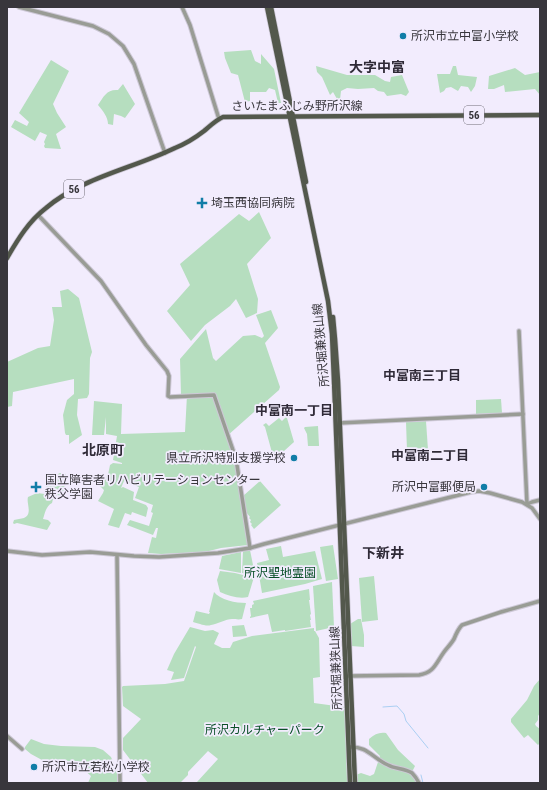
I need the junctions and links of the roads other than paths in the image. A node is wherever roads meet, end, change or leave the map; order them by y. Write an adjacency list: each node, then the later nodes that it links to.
1 (19, 7): 8 (street)
2 (182, 7): 7 (street)
3 (267, 7): 6 (main road, 所沢堀兼狭山線)
4 (271, 7): 6 (main road, 所沢堀兼狭山線)
5 (540, 115): 6 (main road, さいたまふじみ野所沢線 / 56)
6 (291, 116): 7 (main road, さいたまふじみ野所沢線 / 56); 13 (main road, 所沢堀兼狭山線)
7 (219, 119): 8 (main road, さいたまふじみ野所沢線 / 56)
8 (164, 153): 9 (main road, さいたまふじみ野所沢線 / 56)
9 (38, 215): 10 (main road, さいたまふじみ野所沢線 / 56); 18 (street)
10 (7, 258)
11 (519, 331): 12 (street)
12 (523, 414): 13 (street); 15 (street)
13 (337, 423): 17 (main road, 所沢堀兼狭山線)
14 (540, 500): 15 (street)
15 (527, 504): 16 (street); 17 (street)
16 (540, 520)
17 (342, 524): 18 (street); 22 (main road, 所沢堀兼狭山線)
18 (250, 548): 20 (street)
19 (7, 551): 20 (street)
20 (117, 555): 26 (street)
21 (540, 601): 22 (street)
22 (348, 676): 24 (main road, 所沢堀兼狭山線)
23 (7, 736): 25 (street)
24 (351, 747): 27 (main road, 所沢堀兼狭山線); 28 (main road, 所沢堀兼狭山線); 29 (street)
25 (22, 749)
26 (120, 783)
27 (350, 783)
28 (355, 783)
29 (419, 783)

